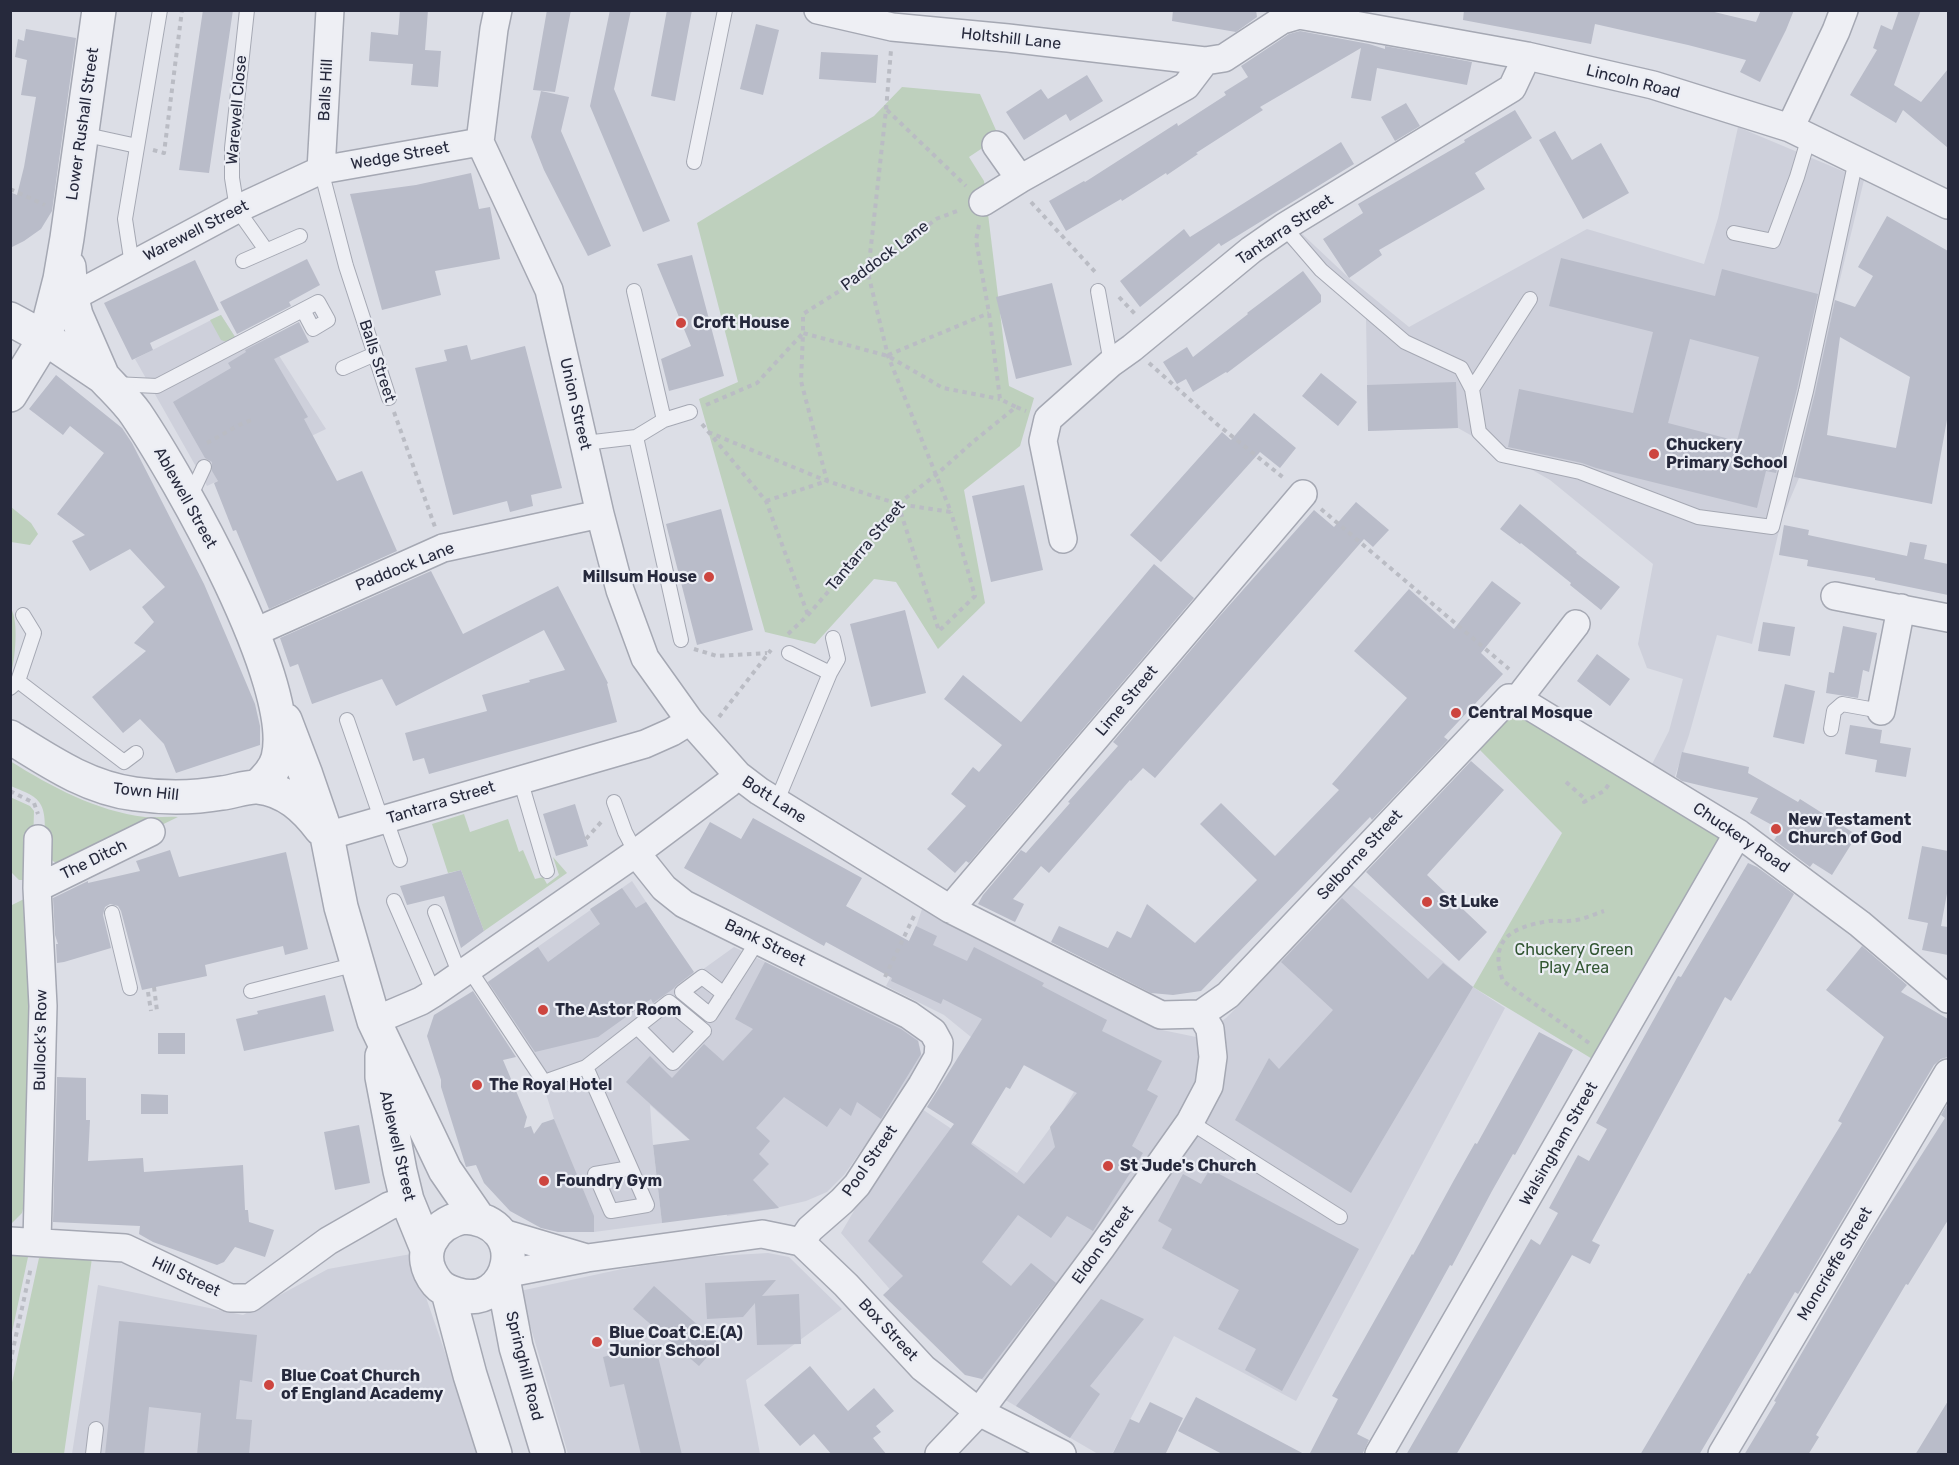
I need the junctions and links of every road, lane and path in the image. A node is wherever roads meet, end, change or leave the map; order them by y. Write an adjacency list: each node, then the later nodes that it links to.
1 (160, 10): 20 (lane)
2 (182, 10): 21 (path)
3 (247, 10): 29 (lane, Warewell Close)
4 (330, 10): 24 (street, Balls Hill)
5 (498, 10): 18 (street)
6 (725, 10): 23 (lane)
7 (819, 10): 11 (street, Holtshill Lane)
8 (1844, 10): 16 (street)
9 (96, 12): 17 (street, Lower Rushall Street)
10 (1300, 13): 12 (street, Lincoln Road); 13 (street)
11 (896, 19): 13 (street, Holtshill Lane); 14 (path)
12 (1527, 56): 16 (street, Lincoln Road); 30 (street, Tantarra Street)
13 (1205, 61): 25 (street)
14 (886, 110): 27 (path); 37 (path)
15 (1415, 132): 30 (lane)
16 (1800, 133): 22 (street, Lincoln Road); 32 (lane)
17 (82, 134): 20 (lane); 31 (street, Lower Rushall Street)
18 (480, 142): 24 (street, Wedge Street); 65 (street, Union Street)
19 (996, 145): 25 (street)
20 (137, 146): 36 (lane)
21 (164, 153)
22 (1856, 160): 28 (street, Lincoln Road); 53 (lane)
23 (694, 162)
24 (321, 170): 29 (street, Warewell Street); 49 (lane, Balls Street)
25 (1016, 181): 27 (street); 38 (path)
26 (10, 189): 31 (path)
27 (983, 202): 37 (path, Paddock Lane); 44 (path)
28 (1948, 205)
29 (237, 209): 34 (lane); 36 (street, Warewell Street)
30 (1284, 227): 48 (street, Tantarra Street); 53 (lane)
31 (69, 228): 40 (street, Lower Rushall Street); 47 (street, Lower Rushall Street)
32 (1734, 233)
33 (300, 236): 34 (lane)
34 (266, 250): 35 (lane)
35 (243, 261)
36 (132, 265): 40 (street, Warewell Street)
37 (868, 273): 46 (path, Paddock Lane); 50 (path)
38 (1100, 285): 48 (lane)
39 (634, 291): 61 (lane)
40 (71, 294): 52 (street, Lower Rushall Street)
41 (1118, 296): 48 (path)
42 (1530, 299): 53 (lane)
43 (303, 310): 52 (lane)
44 (989, 314): 50 (path); 56 (path)
45 (10, 319): 47 (street, Ablewell Street)
46 (803, 333): 50 (path); 58 (path, Paddock Lane); 68 (path)
47 (45, 338): 52 (street, Ablewell Street); 54 (street, Lower Rushall Street)
48 (1131, 347): 60 (street, Tantarra Street); 69 (path)
49 (375, 354): 51 (lane); 55 (lane, Balls Street)
50 (888, 356): 56 (path); 67 (path)
51 (343, 368)
52 (106, 380): 70 (street, Ablewell Street)
53 (1472, 389)
54 (10, 395)
55 (389, 398): 76 (path, Balls Street)
56 (1000, 399): 57 (path)
57 (1016, 407): 60 (path); 67 (path, Tantarra Street)
58 (690, 412): 61 (lane); 62 (path)
59 (254, 419): 64 (path)
60 (1048, 419): 75 (street)
61 (663, 420): 63 (lane)
62 (708, 432): 68 (path); 71 (path)
63 (636, 437): 65 (lane); 86 (lane)
64 (207, 443)
65 (585, 443): 74 (street, Union Street)
66 (204, 467): 70 (lane)
67 (936, 474): 72 (path, Tantarra Street); 73 (path)
68 (827, 481): 71 (path); 72 (path)
69 (1303, 494): 93 (path); 122 (street, Lime Street)
70 (188, 501): 82 (street, Ablewell Street)
71 (766, 501): 80 (path)
72 (898, 504): 73 (path); 73 (path); 80 (path, Tantarra Street)
73 (951, 512)
74 (600, 514): 76 (street, Paddock Lane); 97 (street, Union Street)
75 (1063, 539)
76 (442, 548): 82 (street, Paddock Lane)
77 (1835, 596): 78 (street)
78 (1901, 609): 81 (street); 95 (street)
79 (23, 615): 91 (lane)
80 (808, 615): 84 (path, Tantarra Street)
81 (1948, 618)
82 (253, 633): 92 (street, Ablewell Street)
83 (1559, 633): 93 (street, Selborne Street)
84 (784, 638)
85 (833, 638): 90 (lane)
86 (681, 640): 88 (path)
87 (776, 645): 88 (path)
88 (768, 653): 89 (path); 94 (path)
89 (789, 653): 90 (lane)
90 (830, 673): 108 (lane)
91 (14, 685): 100 (lane)
92 (274, 695): 105 (street, Ablewell Street); 113 (street, Ablewell Street)
93 (1514, 699): 101 (street, Chuckery Road); 139 (street, Selborne Street)
94 (731, 700)
95 (1881, 711): 98 (lane)
96 (347, 720): 109 (lane)
97 (690, 721): 102 (street, Union Street); 103 (street, Tantarra Street)
98 (1831, 729)
99 (10, 737): 105 (street, Town Hill)
100 (136, 753)
101 (1624, 764): 104 (path); 112 (street, Chuckery Road)
102 (738, 775): 108 (street, Bott Lane); 116 (street, Bott Lane)
103 (520, 779): 109 (street, Tantarra Street); 118 (lane)
104 (1566, 782)
105 (257, 787): 113 (street, Ablewell Street)
106 (10, 791): 114 (path)
107 (614, 802): 116 (lane)
108 (776, 802): 120 (street, Bott Lane)
109 (384, 820): 113 (street, Tantarra Street); 117 (lane)
110 (604, 826): 115 (path)
111 (150, 832): 119 (street, The Ditch)
112 (1738, 833): 136 (street, Chuckery Road); 143 (street, Walsingham Street)
113 (327, 836): 127 (street, Ablewell Street)
114 (38, 839): 119 (street, Bullock's Row)
115 (586, 839)
116 (636, 853): 126 (street, Bank Street); 128 (street, Bott Lane)
117 (400, 860)
118 (547, 871)
119 (37, 888): 152 (street, Bullock's Row)
120 (924, 893): 122 (street, Bott Lane); 135 (path)
121 (394, 901): 133 (lane)
122 (950, 909): 139 (street, Bott Lane)
123 (1604, 911): 143 (path)
124 (435, 912): 128 (lane)
125 (112, 913): 130 (lane)
126 (758, 940): 134 (lane); 135 (street, Bank Street)
127 (357, 963): 132 (lane); 142 (street, Ablewell Street)
128 (464, 972): 133 (street, Bott Lane); 144 (lane)
129 (154, 987): 138 (path)
130 (130, 988)
131 (148, 988): 137 (path)
132 (251, 991)
133 (434, 993): 142 (street, Bott Lane)
134 (724, 994)
135 (876, 997): 140 (street, Bank Street)
136 (1948, 999)
137 (150, 1011)
138 (157, 1011)
139 (1202, 1014): 146 (street, Eldon Street)
140 (909, 1015): 153 (street, Pool Street)
141 (637, 1028): 141 (lane); 144 (lane)
142 (378, 1030): 148 (street, Ablewell Street); 150 (street, Ablewell Street)
143 (1609, 1057): 166 (street, Walsingham Street)
144 (586, 1067): 147 (lane)
145 (1948, 1073): 167 (street, Moncrieffe Street)
146 (1190, 1122): 149 (lane); 159 (street, Eldon Street)
147 (630, 1168)
148 (407, 1200): 152 (street, Hill Street); 154 (street, Ablewell Street)
149 (1340, 1217)
150 (489, 1225): 154 (street); 155 (street); 156 (street)
151 (10, 1241): 152 (street, Hill Street)
152 (37, 1241): 158 (path)
153 (801, 1242): 155 (street); 159 (street, Box Street)
154 (427, 1249): 157 (street)
155 (587, 1258): 156 (street)
156 (504, 1276): 157 (street); 163 (street, Springhill Road)
157 (448, 1292): 162 (street)
158 (10, 1363)
159 (979, 1413): 164 (street, Eldon Street); 165 (street, Box Street)
160 (96, 1429): 161 (lane)
161 (93, 1455)
162 (495, 1455)
163 (548, 1455)
164 (939, 1455)
165 (1062, 1455)
166 (1379, 1455)
167 (1722, 1455)

